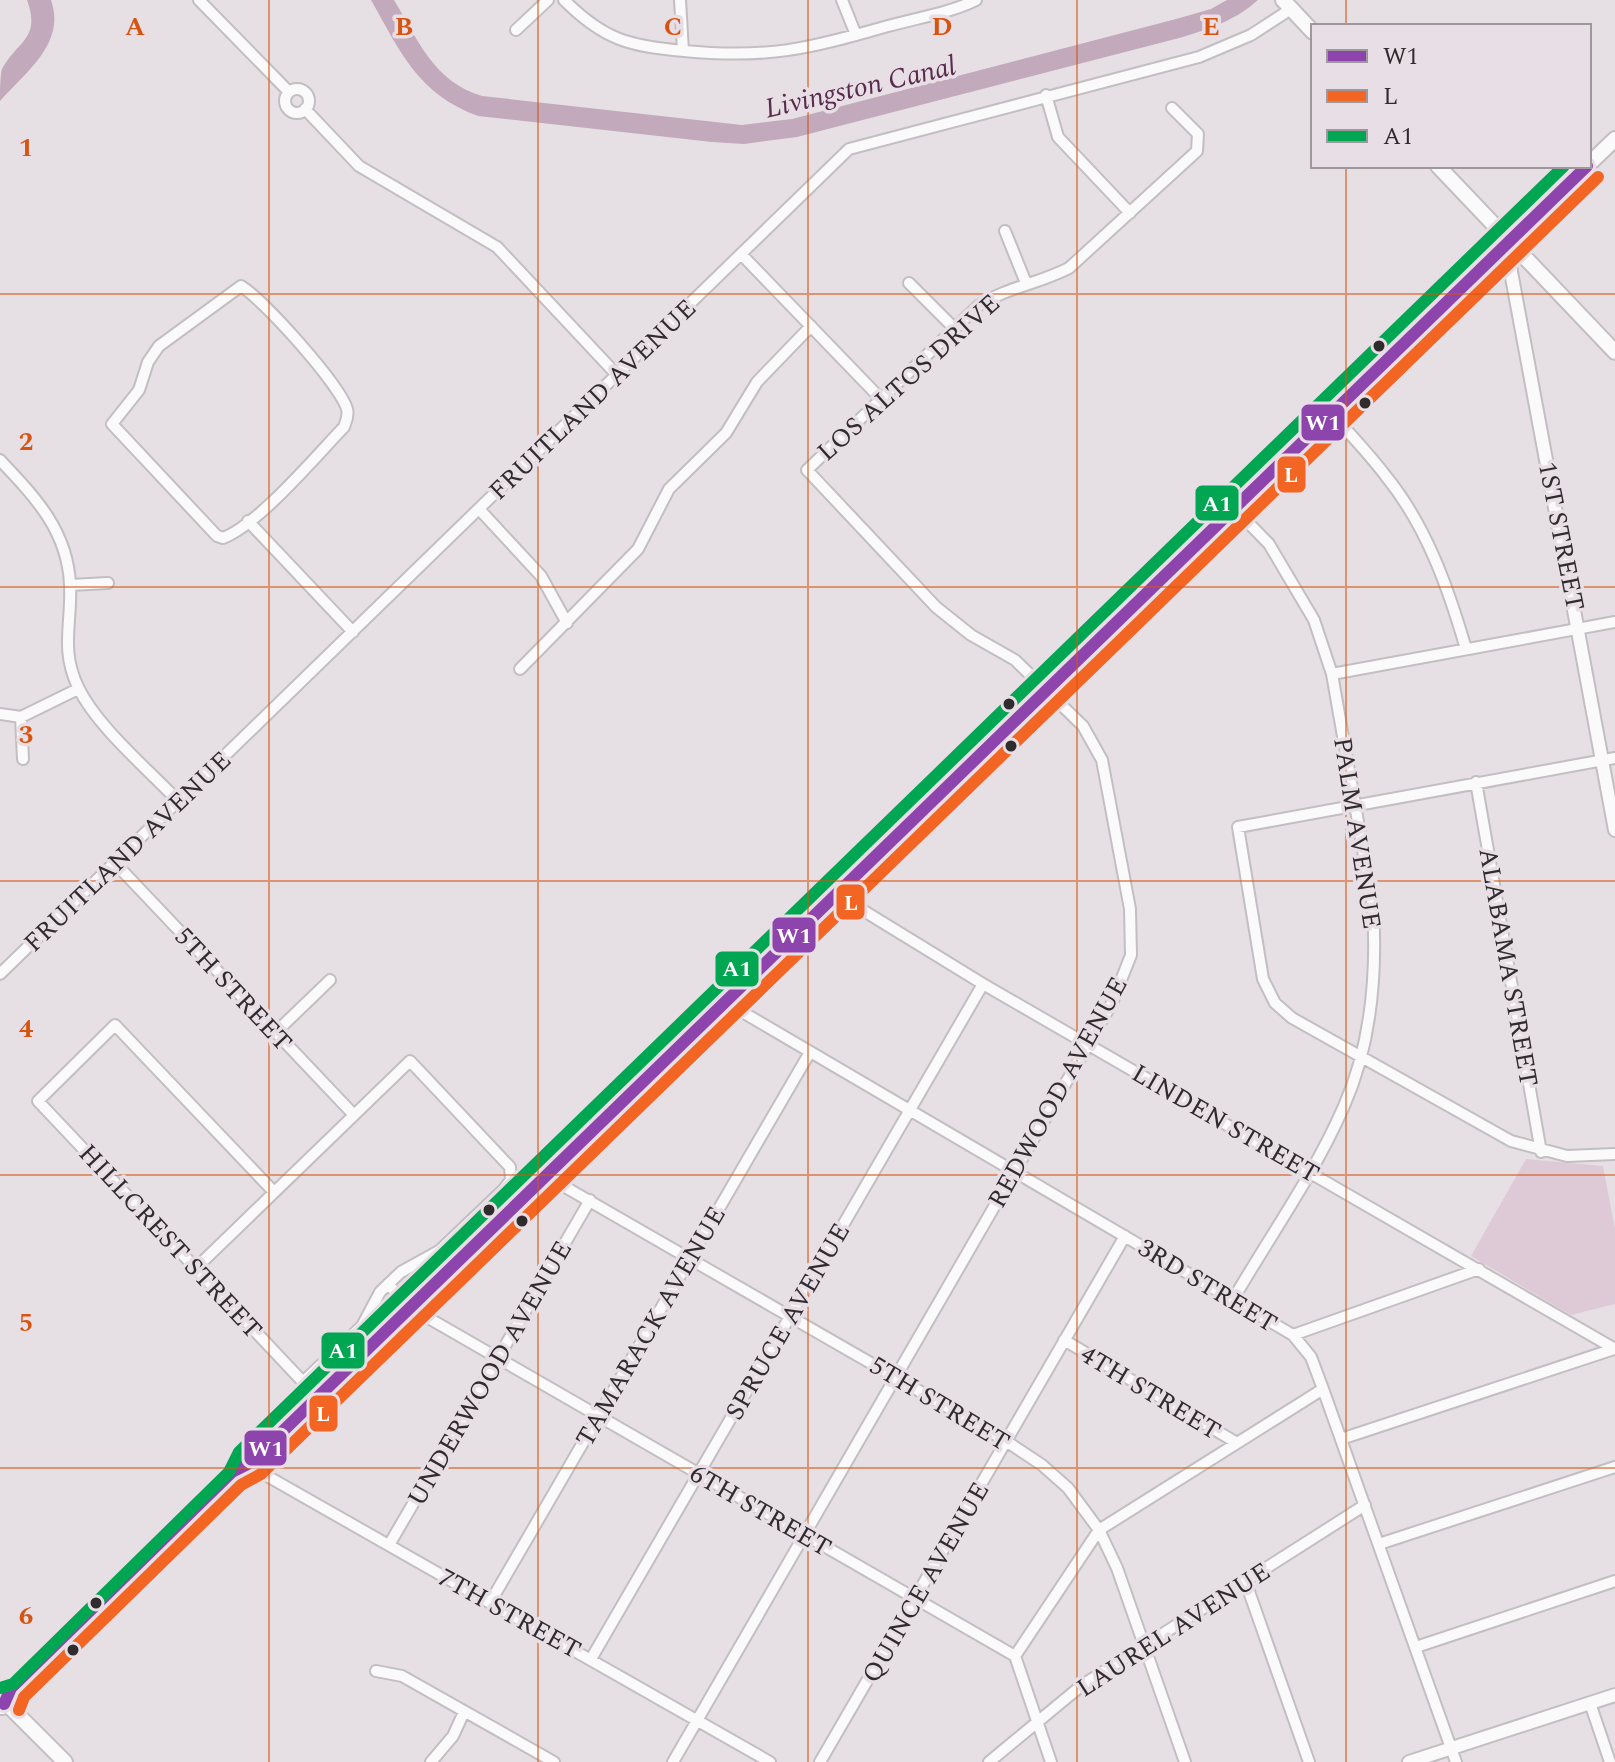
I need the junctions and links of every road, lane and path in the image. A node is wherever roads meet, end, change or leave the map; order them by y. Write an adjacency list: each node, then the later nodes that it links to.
1 (199, 0): 27 (street)
2 (548, 0): 8 (street)
3 (564, 0): 11 (street)
4 (680, 0): 11 (street)
5 (842, 0): 10 (street)
6 (971, 1): 10 (street)
7 (1287, 4): 9 (main road); 12 (street, FRUITLAND AVENUE)
8 (516, 30)
9 (1311, 30)
10 (856, 35): 11 (street)
11 (683, 51)
12 (1046, 95): 18 (street); 21 (street, FRUITLAND AVENUE)
13 (1172, 108): 18 (street, LOS ALTOS DRIVE)
14 (1615, 139): 15 (main road)
15 (1591, 162)
16 (1440, 168): 20 (main road)
17 (1585, 168): 20 (main road)
18 (1130, 213): 23 (street, LOS ALTOS DRIVE)
19 (1005, 231): 23 (street)
20 (1509, 242): 26 (main road); 29 (main road); 39 (street, 1ST STREET)
21 (741, 254): 24 (street); 27 (street, FRUITLAND AVENUE)
22 (909, 283): 25 (street)
23 (1026, 283): 25 (street, LOS ALTOS DRIVE)
24 (811, 326): 28 (street); 38 (street)
25 (954, 328): 28 (street, LOS ALTOS DRIVE)
26 (1612, 344)
27 (617, 375): 32 (street, FRUITLAND AVENUE)
28 (881, 399): 31 (street, LOS ALTOS DRIVE)
29 (1332, 414): 33 (main road); 41 (street)
30 (0, 460): 36 (street)
31 (807, 470): 45 (street, REDWOOD AVENUE)
32 (479, 509): 38 (street); 40 (street, FRUITLAND AVENUE)
33 (1235, 509): 43 (street, PALM AVENUE); 45 (main road)
34 (248, 521): 34 (street); 40 (street)
35 (108, 583): 36 (street)
36 (70, 585): 44 (street)
37 (1615, 622): 39 (street)
38 (567, 623): 42 (street)
39 (1580, 629): 41 (street); 49 (street, 1ST STREET)
40 (353, 632): 51 (street, FRUITLAND AVENUE)
41 (1466, 649): 43 (street)
42 (520, 669)
43 (1332, 674): 52 (street, PALM AVENUE)
44 (78, 689): 47 (street); 51 (street)
45 (1047, 691): 55 (main road); 61 (street, REDWOOD AVENUE)
46 (0, 714): 47 (street)
47 (21, 717): 48 (street)
48 (23, 759)
49 (1609, 759): 50 (street); 53 (street, 1ST STREET)
50 (1476, 782): 52 (street); 66 (street, ALABAMA STREET)
51 (179, 802): 54 (street, FRUITLAND AVENUE)
52 (1356, 804): 63 (street, PALM AVENUE); 63 (street)
53 (1615, 830)
54 (115, 863): 56 (street, FRUITLAND AVENUE); 60 (street, 5TH STREET)
55 (838, 895): 58 (street, LINDEN STREET); 59 (main road)
56 (0, 974)
57 (330, 980): 60 (street)
58 (983, 984): 61 (street, LINDEN STREET); 64 (street, SPRUCE AVENUE)
59 (727, 1003): 62 (street, 3RD STREET); 70 (main road)
60 (275, 1033): 65 (street, 5TH STREET)
61 (1087, 1044): 68 (street, LINDEN STREET); 69 (street, REDWOOD AVENUE)
62 (810, 1052): 64 (street, 3RD STREET); 74 (street, TAMARACK AVENUE)
63 (1361, 1056): 66 (street); 68 (street, PALM AVENUE)
64 (909, 1110): 69 (street, 3RD STREET); 80 (street, SPRUCE AVENUE)
65 (354, 1115): 71 (street); 77 (street)
66 (1541, 1152): 67 (street)
67 (1615, 1154)
68 (1309, 1170): 76 (street, LINDEN STREET); 78 (street, PALM AVENUE)
69 (1014, 1171): 73 (street, 3RD STREET); 85 (street, REDWOOD AVENUE)
70 (546, 1176): 72 (street, 5TH STREET); 79 (main road)
71 (274, 1192): 75 (street); 75 (street, HILLCREST STREET)
72 (590, 1200): 74 (street, 5TH STREET); 84 (street, UNDERWOOD AVENUE)
73 (1125, 1236): 78 (street, 3RD STREET); 82 (street, QUINCE AVENUE)
74 (689, 1258): 80 (street, 5TH STREET); 87 (street, TAMARACK AVENUE)
75 (196, 1268): 77 (street, HILLCREST STREET)
76 (1479, 1269): 81 (street); 83 (street, LINDEN STREET)
77 (388, 1284): 79 (street, 6TH STREET)
78 (1234, 1298): 81 (street, 3RD STREET)
79 (411, 1308): 84 (street, 6TH STREET); 91 (main road)
80 (790, 1316): 85 (street, 5TH STREET); 93 (street, SPRUCE AVENUE)
81 (1293, 1335): 86 (street, 3RD STREET)
82 (1064, 1340): 89 (street, QUINCE AVENUE); 90 (street, 4TH STREET)
83 (1615, 1349): 88 (street)
84 (498, 1358): 87 (street, 6TH STREET); 98 (street, UNDERWOOD AVENUE)
85 (896, 1377): 89 (street, 5TH STREET); 96 (street, REDWOOD AVENUE)
86 (1323, 1389): 88 (street, 3RD STREET); 90 (street)
87 (597, 1416): 93 (street, 6TH STREET); 103 (street, TAMARACK AVENUE)
88 (1341, 1439): 94 (street, 3RD STREET)
89 (1006, 1441): 95 (street, 5TH STREET); 102 (street, QUINCE AVENUE)
90 (1237, 1443): 95 (street)
91 (250, 1463): 98 (street, 7TH STREET); 101 (main road); 104 (main road)
92 (1615, 1467): 97 (street)
93 (697, 1474): 96 (street, 6TH STREET); 108 (street, SPRUCE AVENUE)
94 (1365, 1505): 97 (street, 3RD STREET); 100 (street, LAUREL AVENUE)
95 (1099, 1530): 105 (street, 5TH STREET); 107 (street)
96 (803, 1534): 102 (street, 6TH STREET); 114 (street, REDWOOD AVENUE)
97 (1379, 1544): 106 (street, 3RD STREET)
98 (389, 1545): 103 (street, 7TH STREET)
99 (1615, 1581): 106 (street)
100 (1246, 1583): 105 (street, LAUREL AVENUE); 126 (street)
101 (114, 1586): 104 (main road); 111 (main road)
102 (914, 1600): 107 (street, 6TH STREET); 122 (street, QUINCE AVENUE)
103 (491, 1601): 108 (street, 7TH STREET)
104 (110, 1610): 111 (main road)
105 (1144, 1646): 115 (street, LAUREL AVENUE); 125 (street, 5TH STREET)
106 (1416, 1647): 116 (street, 3RD STREET)
107 (1015, 1656): 115 (street)
108 (591, 1659): 114 (street, 7TH STREET)
109 (376, 1671): 113 (street)
110 (1615, 1695): 112 (street)
111 (1, 1703): 117 (main road)
112 (1590, 1703): 116 (street); 129 (street)
113 (464, 1712): 118 (street); 119 (street)
114 (697, 1720): 120 (street, REDWOOD AVENUE); 121 (street, 7TH STREET)
115 (1037, 1722): 123 (street, LAUREL AVENUE); 124 (street)
116 (1451, 1748): 127 (street); 128 (street, 3RD STREET)
117 (65, 1762)
118 (431, 1762)
119 (554, 1762)
120 (673, 1762)
121 (770, 1762)
122 (820, 1762)
123 (989, 1762)
124 (1051, 1762)
125 (1185, 1762)
126 (1309, 1762)
127 (1409, 1762)
128 (1456, 1762)
129 (1610, 1762)

